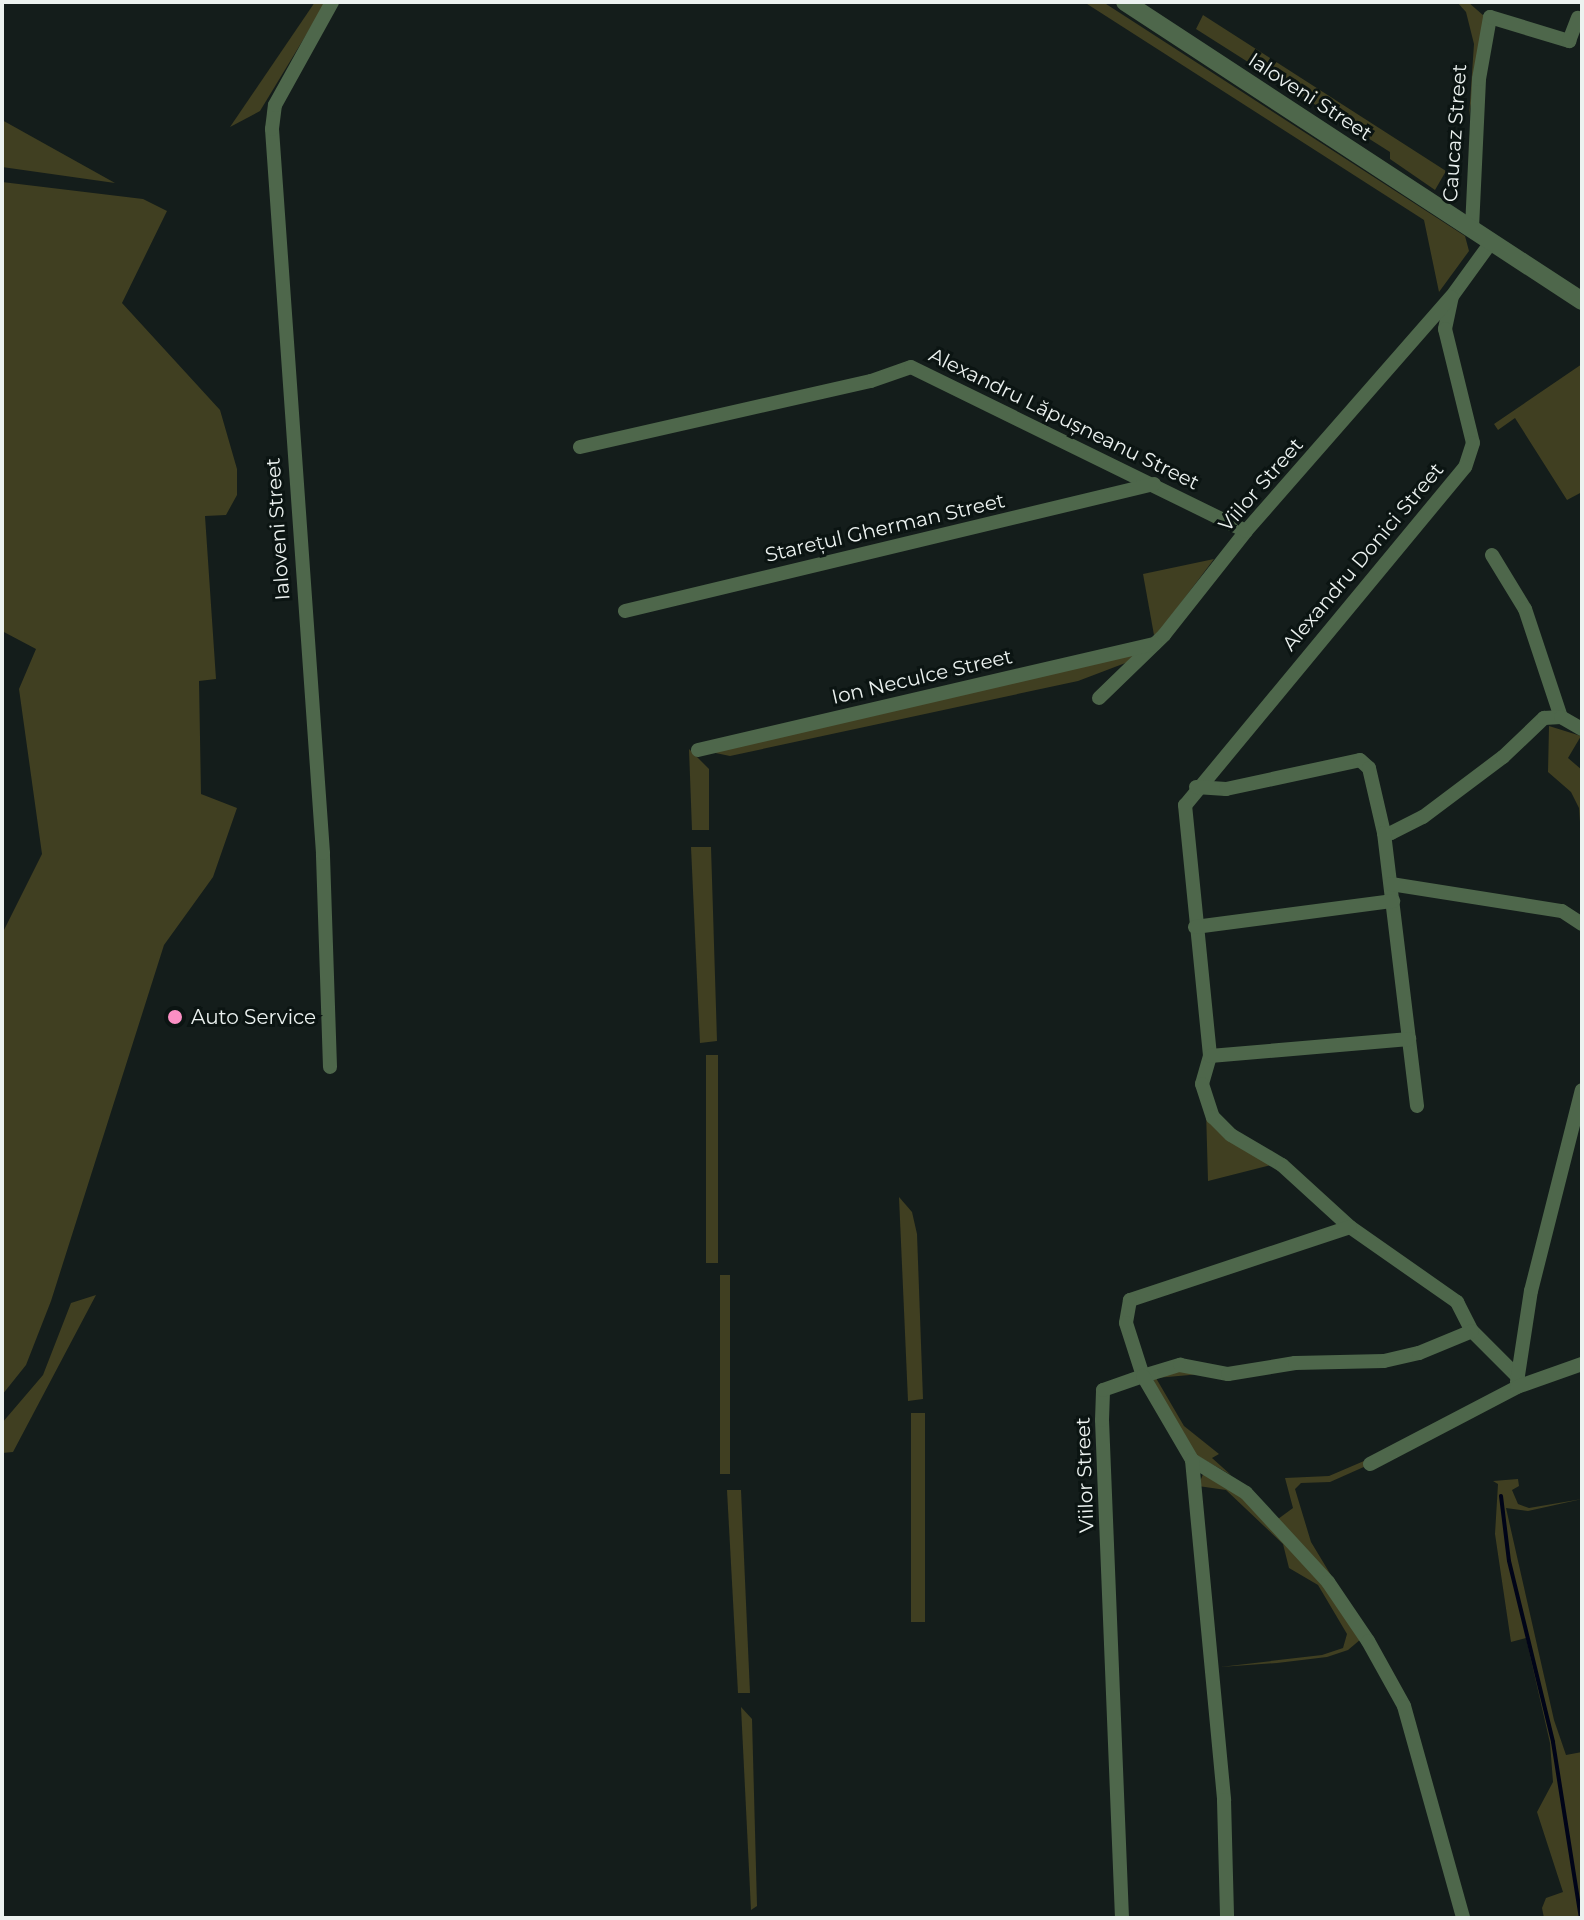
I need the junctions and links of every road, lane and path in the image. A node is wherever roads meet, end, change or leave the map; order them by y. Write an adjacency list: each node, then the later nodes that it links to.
1 (332, 2): 26 (street, Ialoveni Street)
2 (1125, 2): 4 (street, Ialoveni Street)
3 (1578, 18): 4 (street, Caucaz Street)
4 (1472, 228): 5 (street, Caucaz Street)
5 (1492, 241): 6 (street); 7 (street, Caucaz Street)
6 (1452, 296): 10 (street, Viilor Street); 18 (street, Alexandru Donici Street)
7 (1582, 301)
8 (580, 447): 9 (street, Alexandru Lăpușneanu Street)
9 (1154, 484): 10 (street, Alexandru Lăpușneanu Street); 12 (street, Starețul Gherman Street)
10 (1246, 531): 13 (street, Viilor Street)
11 (1492, 555): 15 (street)
12 (625, 611)
13 (1155, 644): 14 (street, Viilor Street); 17 (street, Ion Neculce Street)
14 (1099, 698)
15 (1561, 717): 16 (street); 19 (street)
16 (1582, 729)
17 (698, 750)
18 (1196, 787): 19 (street); 23 (street, Alexandru Donici Street)
19 (1384, 833): 20 (street)
20 (1391, 884): 21 (street); 22 (street)
21 (1393, 901): 23 (street); 24 (street)
22 (1580, 921)
23 (1195, 927): 25 (street, Alexandru Donici Street)
24 (1409, 1039): 25 (street); 28 (street)
25 (1210, 1056): 29 (street, Alexandru Donici Street)
26 (330, 1067)
27 (1582, 1090): 33 (street)
28 (1417, 1106)
29 (1350, 1227): 30 (street, Alexandru Donici Street); 32 (street)
30 (1472, 1331): 32 (street); 33 (street, Alexandru Donici Street)
31 (1582, 1364): 33 (street)
32 (1143, 1376): 34 (street); 36 (street, Viilor Street)
33 (1518, 1382): 35 (street)
34 (1192, 1460): 37 (street); 38 (street)
35 (1370, 1464)
36 (1122, 1918)
37 (1227, 1918)
38 (1463, 1918)

